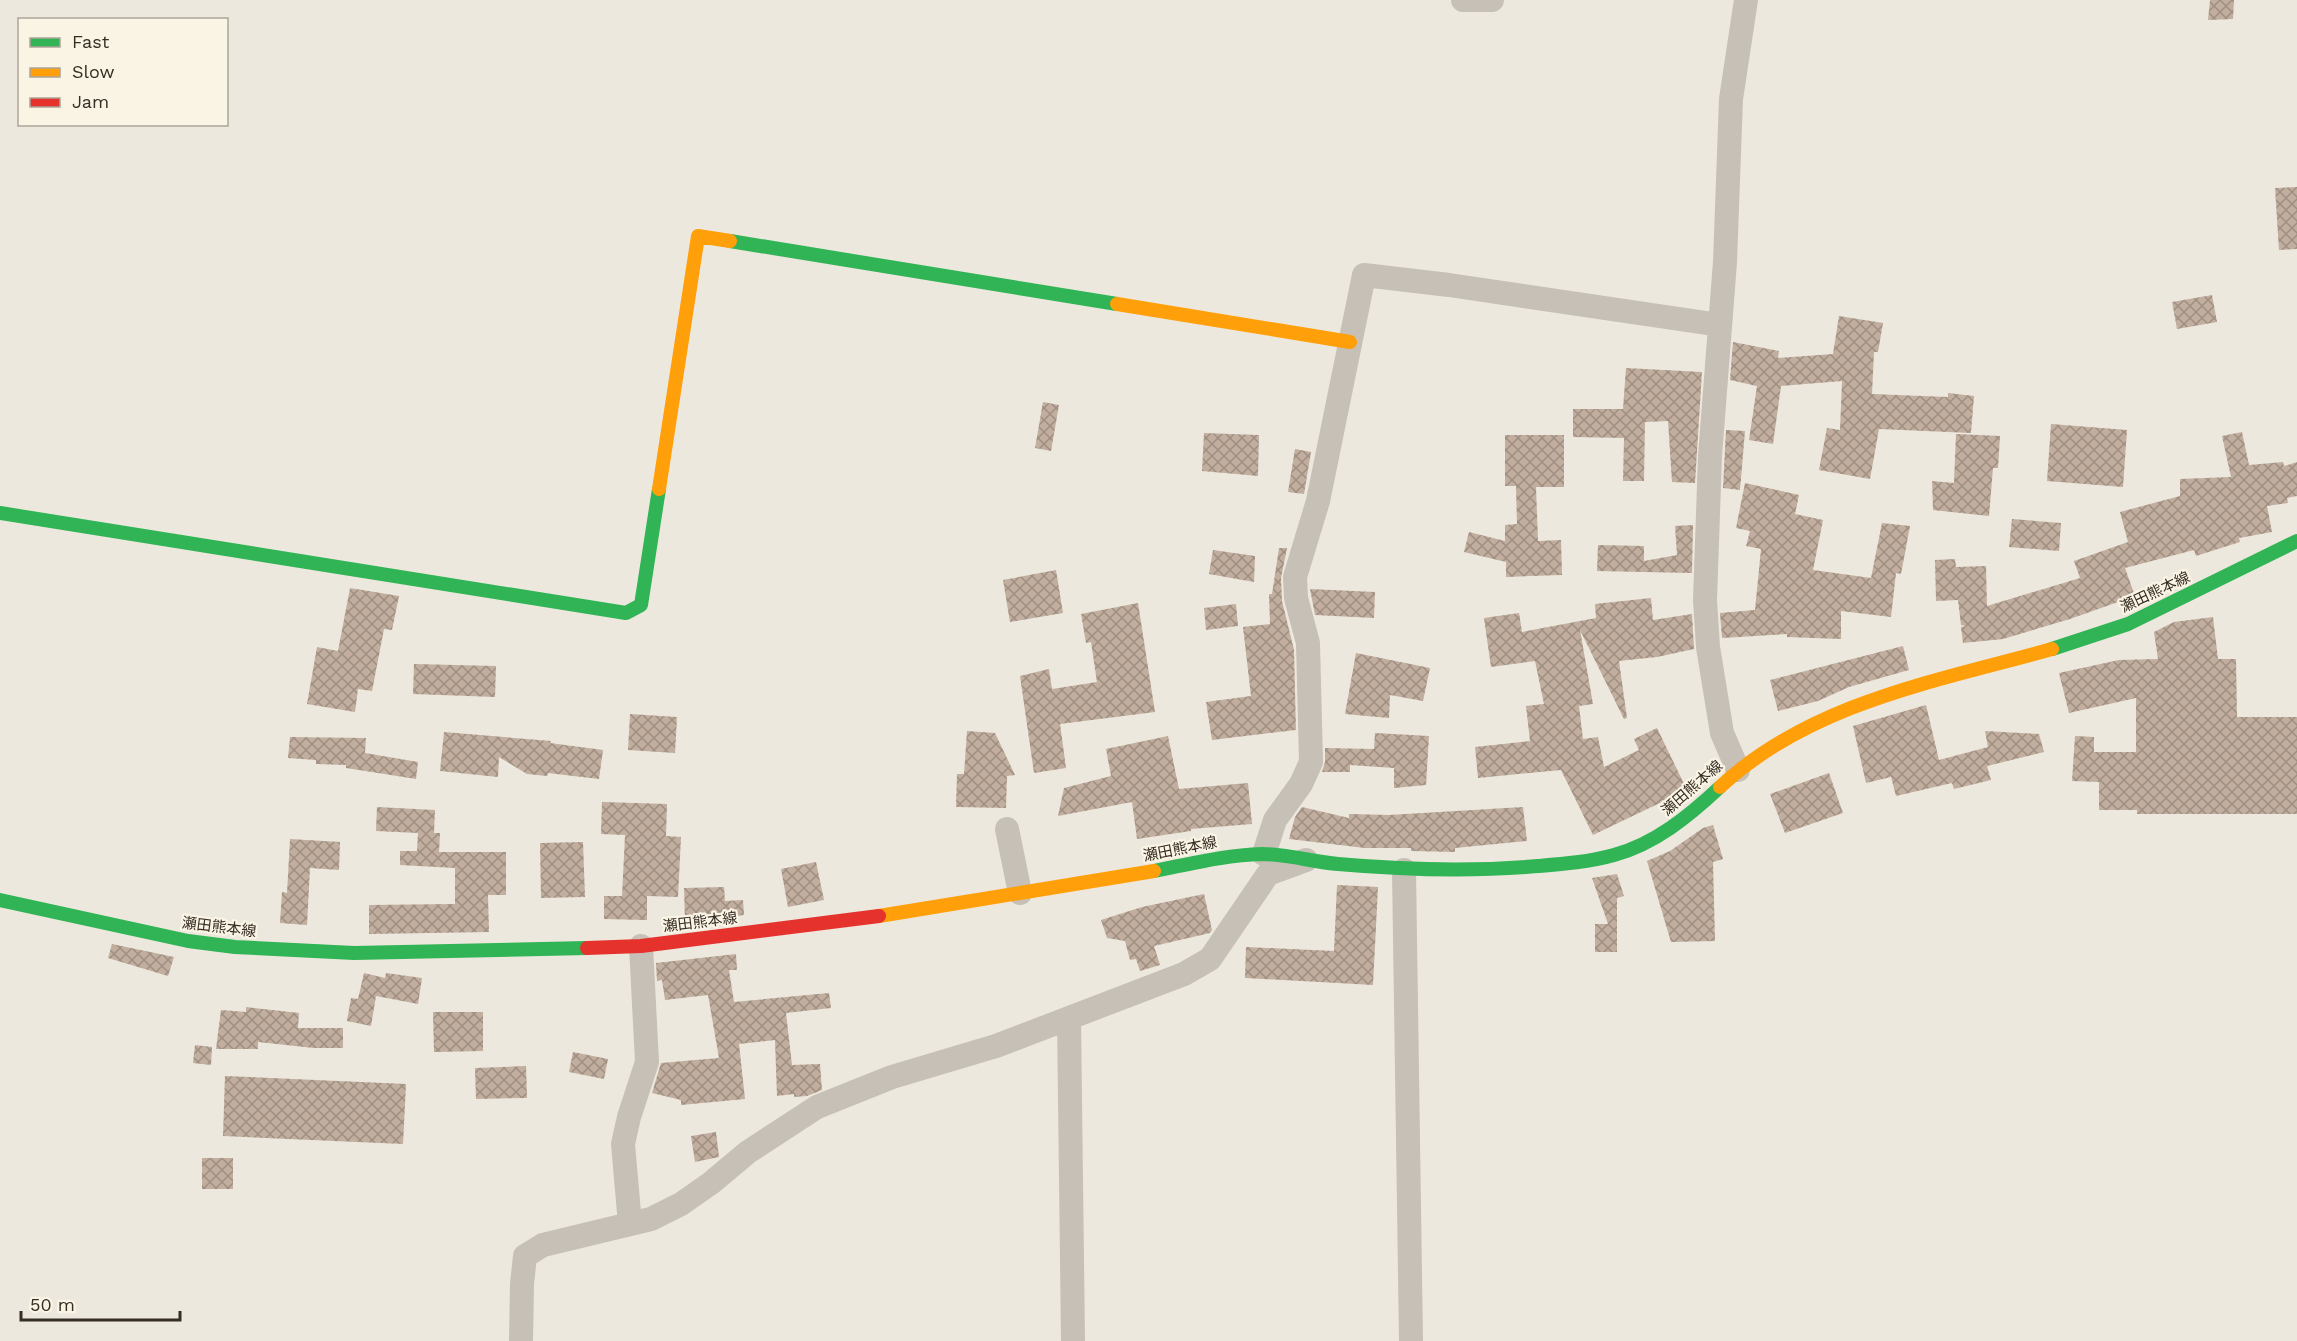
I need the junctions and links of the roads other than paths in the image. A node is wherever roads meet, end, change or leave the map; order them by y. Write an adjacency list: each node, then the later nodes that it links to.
1 (1463, 0): 2 (street)
2 (1492, 0)
3 (1746, 0): 4 (street)
4 (1720, 325): 5 (street); 8 (street)
5 (1350, 342): 6 (main road); 10 (street)
6 (0, 513)
7 (2297, 541): 8 (main road, 瀬田熊本線)
8 (1738, 770): 12 (main road, 瀬田熊本線)
9 (1007, 829): 13 (street)
10 (1264, 854): 11 (main road, 瀬田熊本線); 13 (main road, 瀬田熊本線)
11 (1306, 860): 12 (main road, 瀬田熊本線); 16 (street)
12 (1404, 870): 20 (street)
13 (1020, 893): 15 (main road, 瀬田熊本線)
14 (0, 900): 15 (main road, 瀬田熊本線)
15 (641, 946): 17 (street)
16 (1070, 1019): 17 (street); 19 (street)
17 (630, 1224): 18 (street)
18 (521, 1341)
19 (1073, 1341)
20 (1411, 1341)

